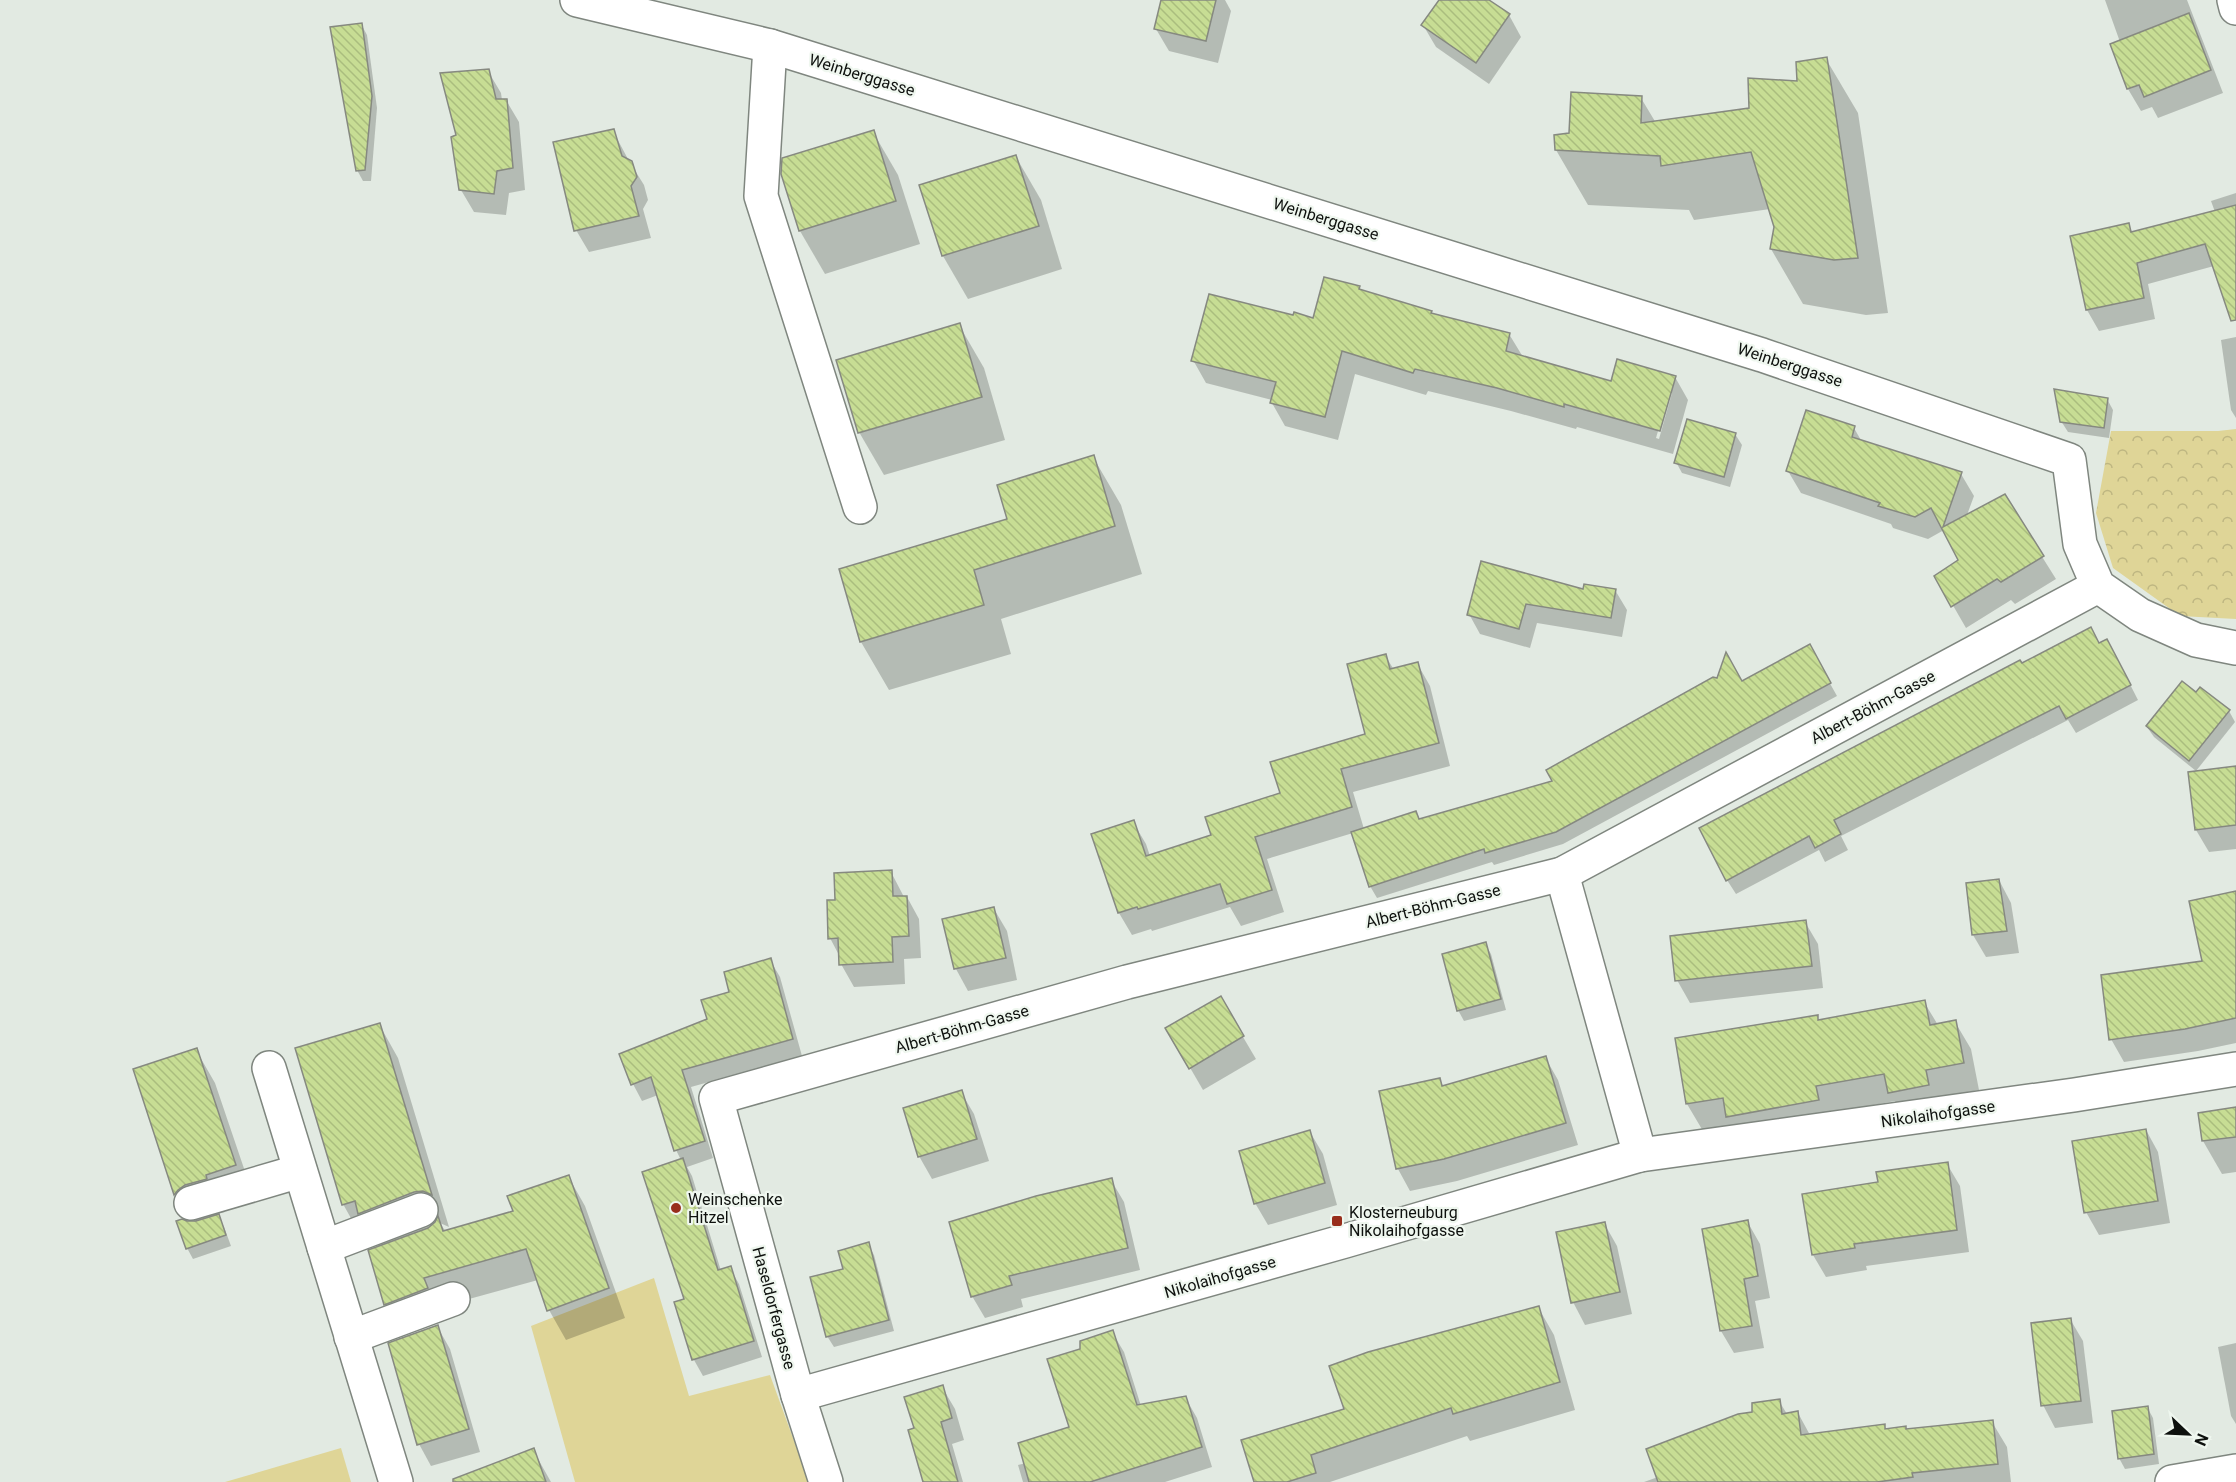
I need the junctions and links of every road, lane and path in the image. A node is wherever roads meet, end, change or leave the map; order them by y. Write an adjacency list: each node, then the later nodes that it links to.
1 (577, 0): 4 (street, Weinberggasse)
2 (2234, 0): 3 (street)
3 (2236, 8)
4 (770, 46): 5 (street); 6 (street, Weinberggasse)
5 (860, 507)
6 (2098, 586): 7 (street); 8 (street, Albert-Böhm-Gasse)
7 (2236, 648)
8 (1562, 873): 11 (street, Albert-Böhm-Gasse); 12 (street)
9 (269, 1068): 13 (street)
10 (2236, 1069): 12 (street, Nikolaihofgasse)
11 (716, 1098): 19 (street, Haseldorfergasse)
12 (1640, 1155): 19 (street, Nikolaihofgasse)
13 (300, 1171): 14 (street); 16 (street)
14 (190, 1203)
15 (421, 1210): 16 (street)
16 (324, 1246): 18 (street)
17 (453, 1299): 18 (street)
18 (351, 1337): 21 (street)
19 (798, 1395): 22 (street, Haseldorfergasse)
20 (2236, 1472): 23 (street)
21 (396, 1482)
22 (826, 1482)
23 (2172, 1482)

